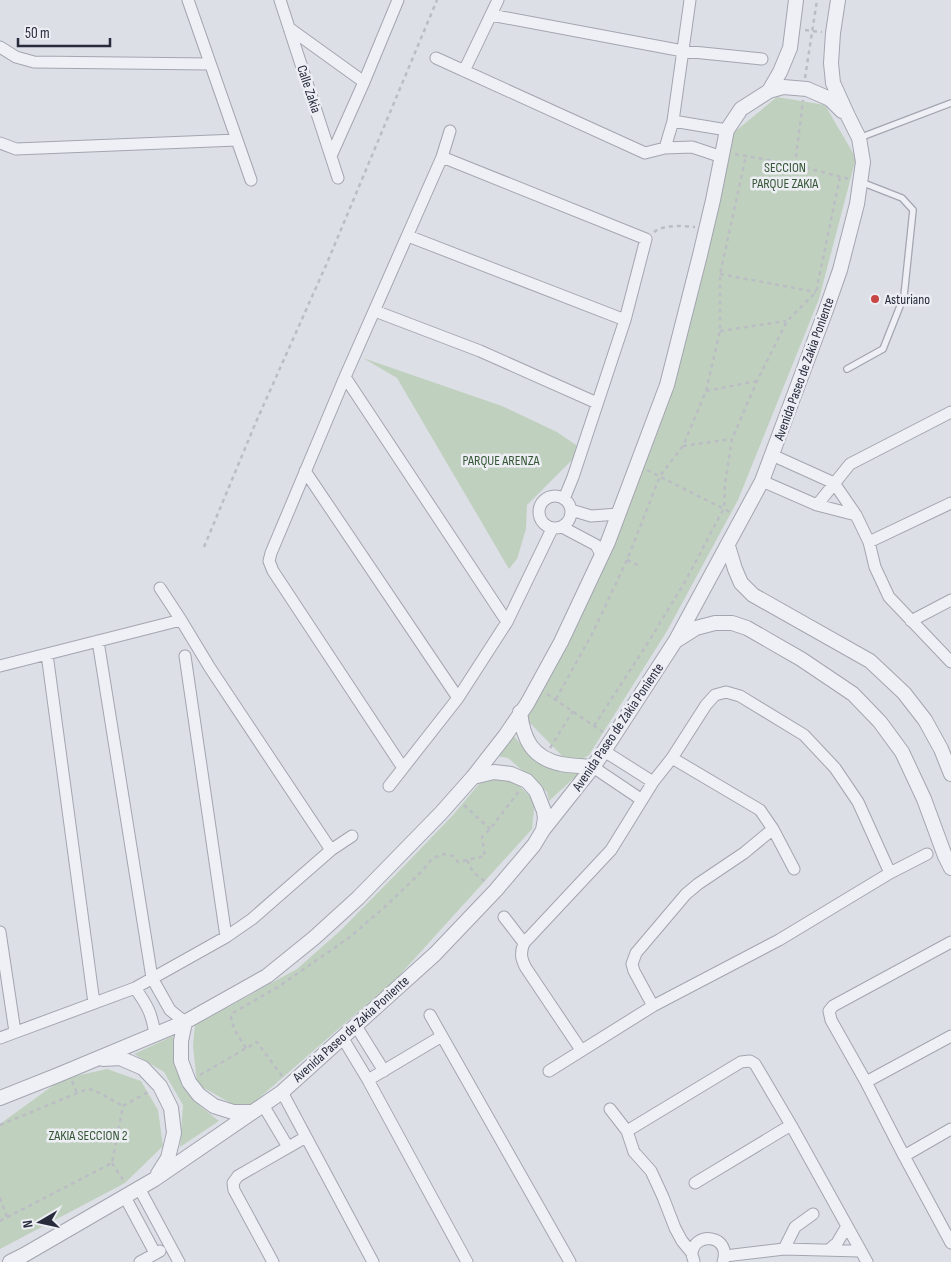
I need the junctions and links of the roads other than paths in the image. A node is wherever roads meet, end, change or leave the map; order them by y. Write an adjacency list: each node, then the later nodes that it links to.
1 (188, 0): 14 (street)
2 (280, 0): 9 (street, Calle Zakia)
3 (398, 0): 16 (street)
4 (498, 0): 8 (street)
5 (690, 0): 11 (street)
6 (796, 0): 17 (street)
7 (838, 0): 19 (street, Avenida Paseo de Zakia Poniente)
8 (491, 15): 11 (street); 15 (street)
9 (289, 28): 16 (street); 28 (street, Calle Zakia)
10 (0, 47): 14 (street)
11 (683, 51): 13 (street); 20 (street)
12 (436, 58): 15 (street)
13 (762, 59)
14 (210, 64): 24 (street)
15 (464, 71): 26 (street)
16 (364, 82): 28 (street)
17 (769, 91): 19 (street); 21 (street)
18 (951, 103): 23 (lane)
19 (848, 116): 23 (street, Avenida Paseo de Zakia Poniente)
20 (673, 121): 21 (street); 26 (street)
21 (727, 130): 27 (street)
22 (450, 131): 29 (street)
23 (859, 138): 32 (street, Avenida Paseo de Zakia Poniente)
24 (237, 140): 25 (street); 31 (street)
25 (0, 143)
26 (665, 148): 27 (street)
27 (723, 154): 48 (street)
28 (331, 156): 30 (street, Calle Zakia)
29 (442, 158): 33 (street); 35 (street)
30 (338, 178)
31 (251, 180)
32 (860, 182): 36 (lane); 40 (street, Avenida Paseo de Zakia Poniente)
33 (408, 236): 34 (street); 35 (street)
34 (375, 311): 37 (street); 38 (street)
35 (625, 320): 38 (street)
36 (847, 369)
37 (345, 377): 41 (street); 58 (street)
38 (597, 403): 44 (street)
39 (951, 412): 43 (street)
40 (772, 455): 42 (street, Avenida Paseo de Zakia Poniente); 43 (street)
41 (305, 471): 67 (street); 72 (street)
42 (762, 481): 46 (street); 52 (street, Avenida Paseo de Zakia Poniente)
43 (834, 483): 46 (street); 49 (street)
44 (564, 499): 47 (street); 50 (street)
45 (951, 503): 51 (street)
46 (817, 505): 49 (street)
47 (571, 510): 48 (street); 50 (street)
48 (619, 514): 53 (street)
49 (856, 514): 51 (street)
50 (557, 528): 53 (street); 58 (street)
51 (869, 542): 57 (street)
52 (728, 546): 59 (street, Avenida Paseo de Zakia Poniente); 73 (street)
53 (602, 556): 68 (street)
54 (160, 588): 56 (street)
55 (951, 600): 57 (street)
56 (180, 620): 60 (street); 65 (street)
57 (911, 621): 63 (street)
58 (507, 622): 67 (street)
59 (676, 640): 69 (street, Avenida Paseo de Zakia Poniente); 83 (street)
60 (98, 641): 61 (street); 91 (street)
61 (47, 654): 64 (street); 93 (street)
62 (186, 656): 66 (street)
63 (951, 662)
64 (0, 666)
65 (210, 668): 66 (street); 81 (street)
66 (188, 673): 88 (street)
67 (458, 698): 72 (street)
68 (520, 712): 71 (street); 74 (street)
69 (604, 751): 71 (street, Avenida Paseo de Zakia Poniente); 75 (street)
70 (672, 758): 75 (street); 79 (street); 85 (street)
71 (593, 767): 77 (street); 78 (street, Avenida Paseo de Zakia Poniente)
72 (402, 768): 76 (street)
73 (951, 774)
74 (473, 777): 78 (street); 96 (street)
75 (653, 782): 77 (street)
76 (389, 786)
77 (642, 800): 90 (street)
78 (543, 830): 97 (street, Avenida Paseo de Zakia Poniente)
79 (773, 830): 84 (street); 94 (street)
80 (352, 836): 81 (street)
81 (331, 850): 88 (street)
82 (927, 854): 85 (street)
83 (951, 868)
84 (794, 869)
85 (890, 873): 94 (street)
86 (504, 918): 90 (street)
87 (0, 932): 98 (street)
88 (226, 936): 91 (street)
89 (951, 942): 109 (street)
90 (524, 943): 104 (street)
91 (152, 978): 92 (street); 96 (street)
92 (135, 988): 93 (street); 99 (street)
93 (94, 1003): 98 (street)
94 (652, 1006): 104 (street)
95 (430, 1015): 100 (street)
96 (185, 1022): 99 (street); 112 (street)
97 (356, 1026): 102 (street, Avenida Paseo de Zakia Poniente); 106 (street)
98 (16, 1032): 103 (street)
99 (155, 1035): 105 (street)
100 (442, 1036): 106 (street); 142 (street)
101 (951, 1036): 109 (street)
102 (342, 1037): 108 (street); 110 (street, Avenida Paseo de Zakia Poniente)
103 (0, 1038)
104 (581, 1050): 107 (street)
105 (93, 1060): 111 (street); 120 (street)
106 (384, 1071): 108 (street)
107 (549, 1072)
108 (368, 1080): 141 (street)
109 (866, 1082): 119 (street)
110 (282, 1092): 112 (street, Avenida Paseo de Zakia Poniente); 117 (street)
111 (0, 1098)
112 (258, 1109): 118 (street); 120 (street, Avenida Paseo de Zakia Poniente)
113 (610, 1109): 116 (street)
114 (791, 1125): 116 (street); 121 (street); 126 (street)
115 (951, 1129): 119 (street)
116 (627, 1131): 133 (street)
117 (306, 1137): 118 (street); 140 (street)
118 (288, 1147): 139 (street)
119 (904, 1156): 125 (street)
120 (155, 1179): 122 (street, Avenida Paseo de Zakia Poniente)
121 (695, 1183)
122 (139, 1188): 123 (street, Avenida Paseo de Zakia Poniente); 128 (street)
123 (125, 1197): 132 (street); 134 (street, Avenida Paseo de Zakia Poniente)
124 (814, 1214): 129 (street)
125 (946, 1223): 127 (street)
126 (846, 1226): 130 (street); 131 (street)
127 (951, 1243)
128 (171, 1246): 132 (street); 138 (street)
129 (784, 1249): 130 (street); 135 (street)
130 (829, 1250): 131 (street)
131 (860, 1251): 143 (street)
132 (155, 1254): 137 (street)
133 (693, 1258): 135 (street)
134 (22, 1259): 136 (street, Avenida Paseo de Zakia Poniente)
135 (724, 1259)
136 (10, 1262)
137 (140, 1262)
138 (179, 1262)
139 (273, 1262)
140 (373, 1262)
141 (467, 1262)
142 (570, 1262)
143 (867, 1262)

